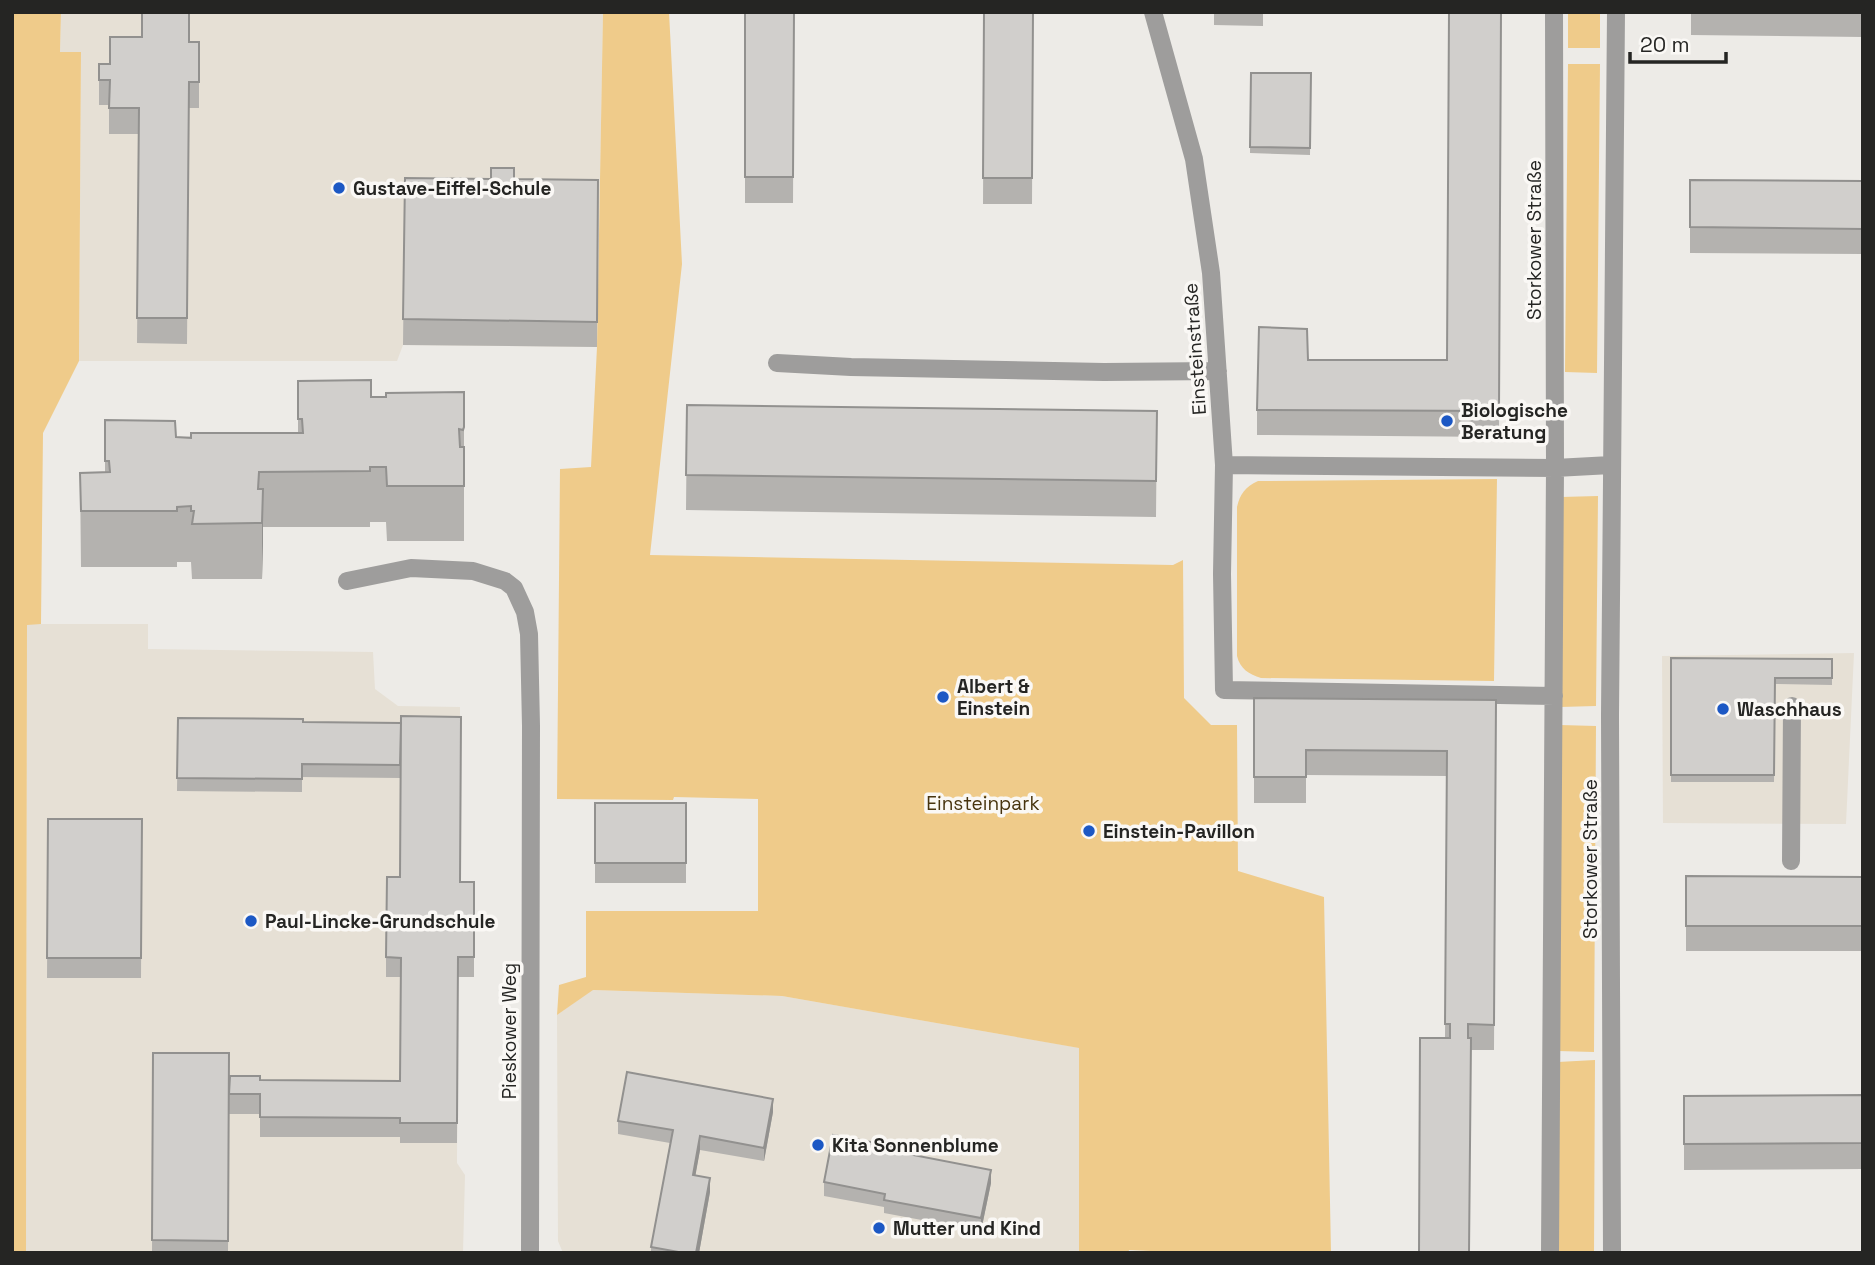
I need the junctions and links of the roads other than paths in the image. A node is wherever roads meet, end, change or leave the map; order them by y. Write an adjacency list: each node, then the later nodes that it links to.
1 (1153, 12): 5 (street, Einsteinstraße)
2 (1554, 12): 8 (street, Storkower Straße)
3 (1616, 12): 7 (street, Storkower Straße)
4 (777, 363): 5 (street)
5 (1219, 371): 6 (street, Einsteinstraße)
6 (1224, 465): 8 (street); 10 (street, Einsteinstraße)
7 (1611, 465): 8 (street); 15 (street, Storkower Straße)
8 (1555, 468): 10 (street, Storkower Straße)
9 (347, 581): 13 (street, Pieskower Weg)
10 (1554, 696): 14 (street, Storkower Straße)
11 (1792, 706): 12 (street)
12 (1791, 861)
13 (530, 1253)
14 (1550, 1253)
15 (1612, 1253)

